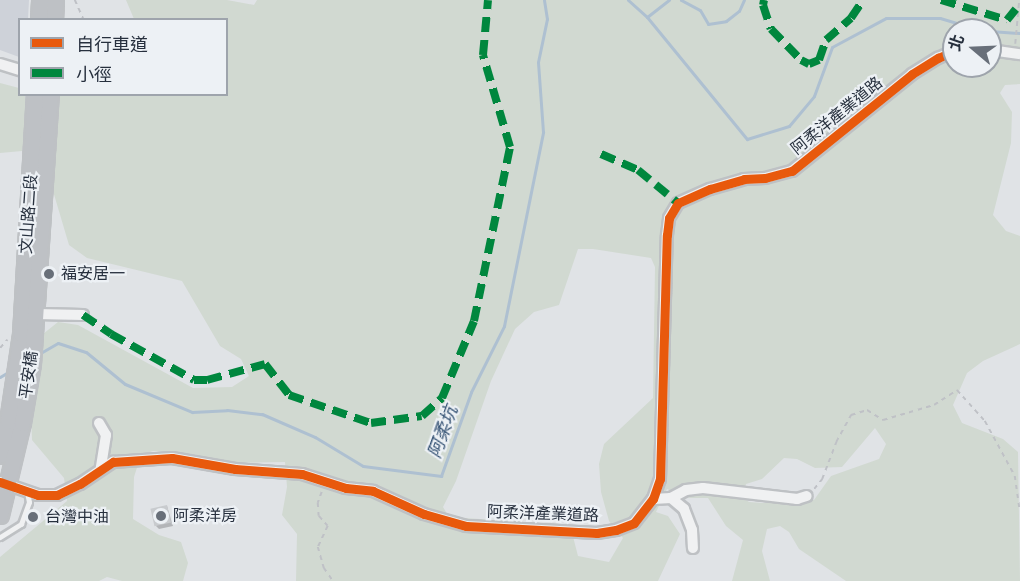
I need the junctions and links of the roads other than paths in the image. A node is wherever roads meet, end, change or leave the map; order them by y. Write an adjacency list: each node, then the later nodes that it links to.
1 (40, 0): 3 (main road)
2 (55, 0): 4 (main road)
3 (39, 18)
4 (54, 18)
5 (942, 56): 21 (street, 阿柔洋產業道路)
6 (0, 64): 7 (street)
7 (18, 69)
8 (35, 96): 12 (main road, 文山路二段)
9 (50, 96): 10 (main road, 文山路二段)
10 (36, 314): 11 (street); 12 (main road, 文山路二段)
11 (84, 315)
12 (28, 334): 13 (main road, 平安橋)
13 (16, 419): 15 (main road); 17 (main road)
14 (99, 423): 16 (street)
15 (0, 455)
16 (100, 468): 18 (street, 阿柔洋產業道路); 21 (street, 阿柔洋產業道路)
17 (4, 483): 18 (street, 阿柔洋產業道路); 22 (main road)
18 (26, 491): 23 (lane)
19 (807, 496): 20 (street)
20 (671, 498): 21 (street); 24 (street)
21 (653, 499)
22 (0, 515)
23 (0, 537)
24 (693, 548)

